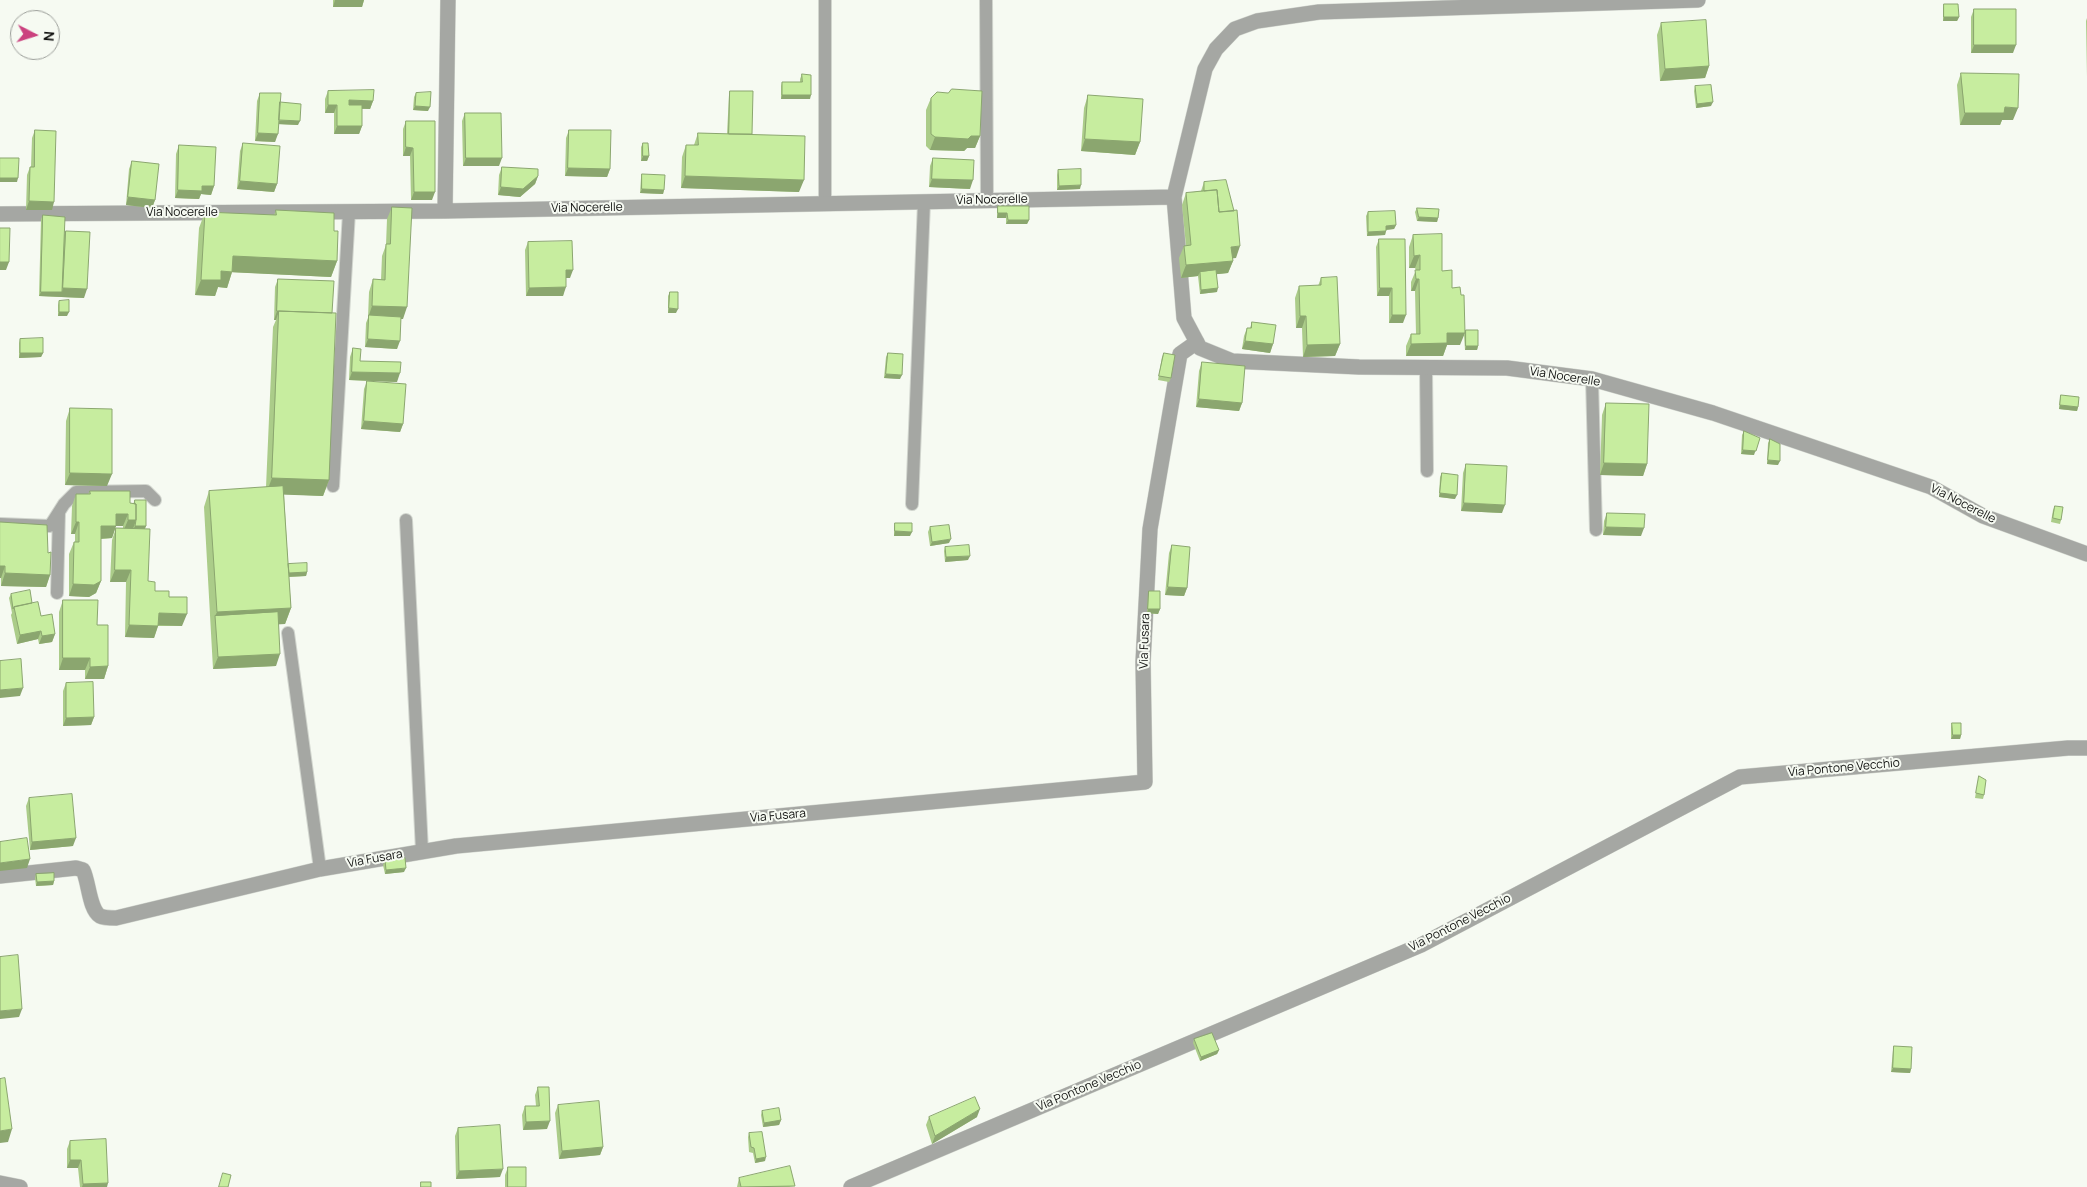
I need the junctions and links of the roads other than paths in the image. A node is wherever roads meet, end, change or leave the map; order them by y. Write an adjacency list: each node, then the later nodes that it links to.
1 (448, 0): 10 (street)
2 (825, 0): 9 (lane)
3 (986, 0): 7 (lane)
4 (1698, 0): 5 (street, Via Nocerelle)
5 (1471, 4): 6 (street, Via Nocerelle)
6 (1174, 197): 7 (street, Via Nocerelle); 13 (street, Via Nocerelle)
7 (987, 200): 8 (street, Via Nocerelle)
8 (924, 202): 9 (street, Via Nocerelle); 19 (lane)
9 (824, 204): 10 (street, Via Nocerelle)
10 (444, 211): 11 (street, Via Nocerelle)
11 (349, 212): 12 (street, Via Nocerelle); 17 (lane)
12 (0, 214)
13 (1197, 342): 14 (street, Via Nocerelle); 28 (street, Via Fusara)
14 (1426, 368): 15 (street, Via Nocerelle); 16 (lane)
15 (1592, 379): 23 (lane); 24 (street, Via Nocerelle)
16 (1427, 471)
17 (333, 486)
18 (155, 500): 20 (lane)
19 (912, 504)
20 (59, 512): 22 (lane); 25 (lane)
21 (406, 520): 28 (lane)
22 (0, 524)
23 (1596, 530)
24 (2087, 554)
25 (57, 594)
26 (288, 633): 29 (lane)
27 (2087, 748): 33 (street, Via Pontone Vecchio)
28 (422, 851): 29 (street, Via Fusara)
29 (320, 869): 30 (street, Via Fusara)
30 (0, 876)
31 (0, 1183): 32 (street)
32 (20, 1187)
33 (851, 1187)

